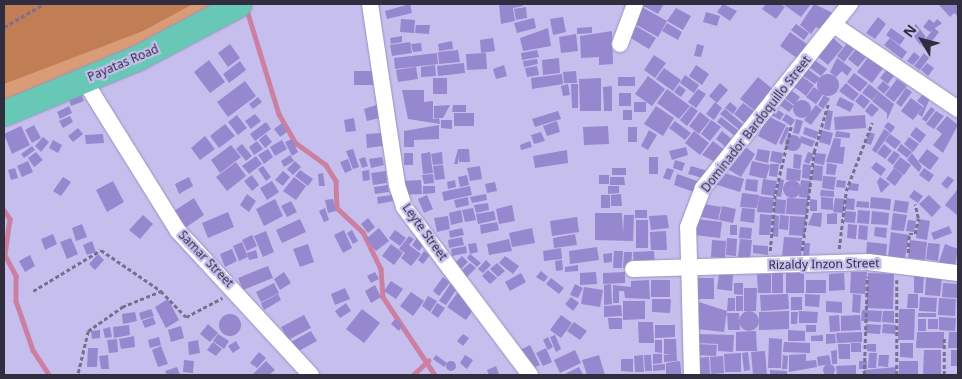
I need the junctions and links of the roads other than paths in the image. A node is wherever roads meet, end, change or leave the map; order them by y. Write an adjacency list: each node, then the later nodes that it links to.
1 (239, 4): 7 (main road, Payatas Road)
2 (370, 4): 14 (street, Leyte Street)
3 (635, 4): 6 (street)
4 (850, 4): 5 (street, Dominador Bardoquillo Street)
5 (834, 25): 8 (street); 10 (street, Dominador Bardoquillo Street)
6 (620, 44)
7 (84, 80): 9 (main road, Payatas Road); 13 (street, Samar Street)
8 (958, 108)
9 (4, 113)
10 (688, 266): 11 (street, Rizaldy Inzon Street); 12 (street, Rizaldy Inzon Street); 15 (street, Dominador Bardoquillo Street)
11 (633, 269)
12 (958, 273)
13 (311, 375)
14 (530, 375)
15 (692, 375)

